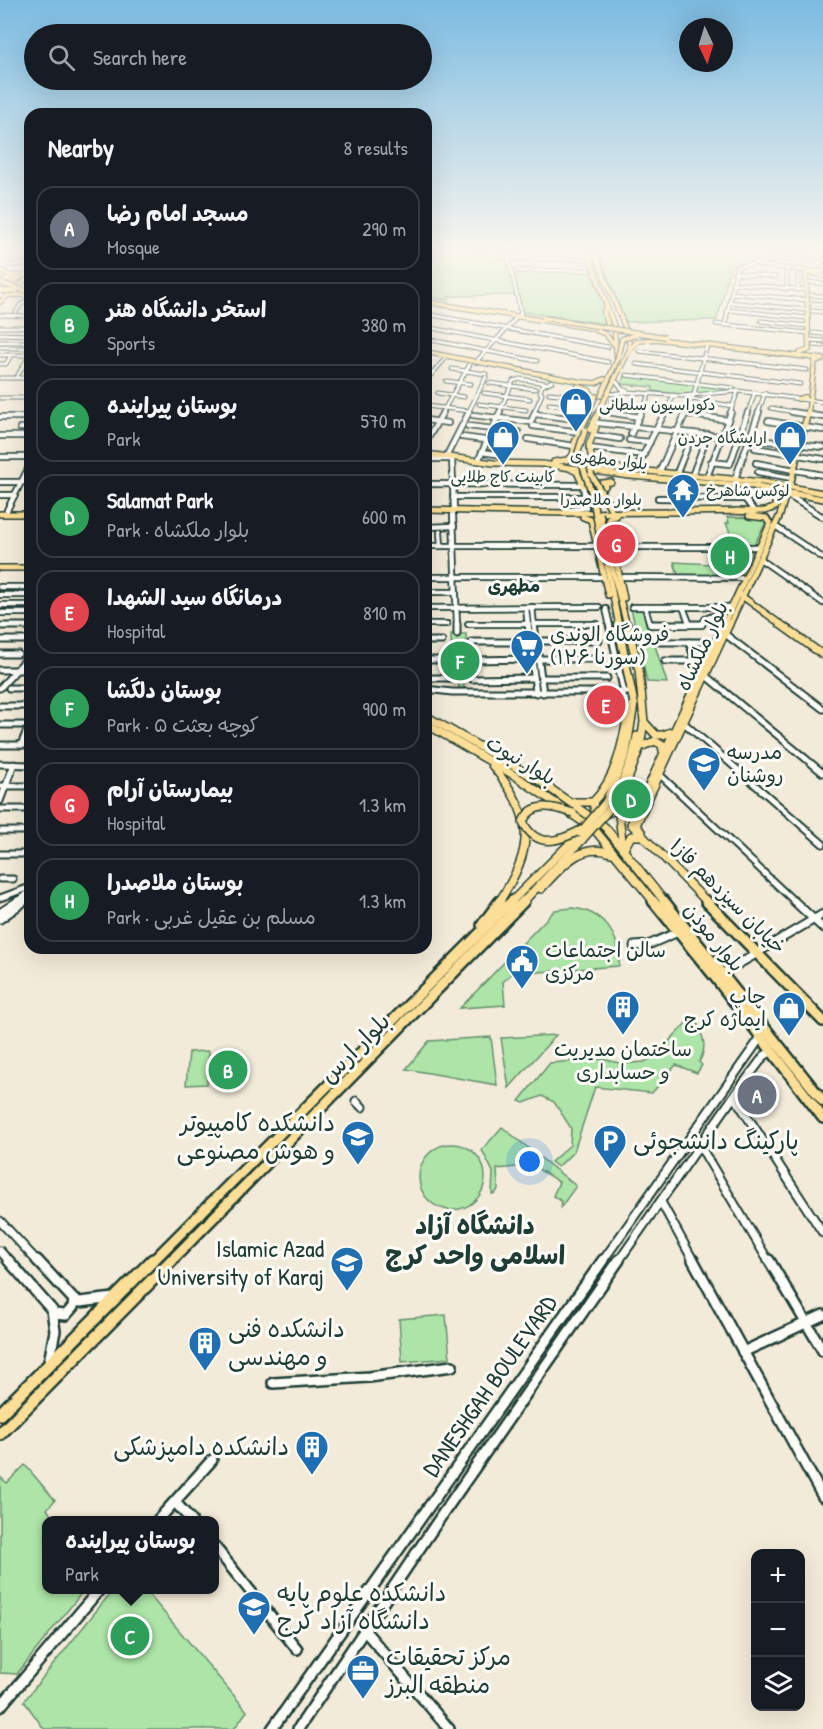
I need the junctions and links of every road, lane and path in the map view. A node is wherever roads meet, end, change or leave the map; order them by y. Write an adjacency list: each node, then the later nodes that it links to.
1 (507, 329): 22 (street)
2 (439, 330): 22 (street)
3 (511, 330): 34 (street)
4 (601, 330): 28 (main road)
5 (613, 330): 18 (main road)
6 (618, 330): 17 (main road, bridge)
7 (624, 330): 21 (main road)
8 (631, 330): 12 (main road)
9 (777, 330): 13 (street)
10 (810, 330): 13 (main road)
11 (811, 330): 13 (main road)
12 (646, 333): 19 (main road); 23 (main road)
13 (811, 333): 16 (street); 25 (main road)
14 (0, 334): 15 (street)
15 (24, 334)
16 (823, 334)
17 (665, 337): 23 (main road); 54 (main road, bridge)
18 (614, 339): 21 (main road); 28 (main road)
19 (656, 339): 29 (main road); 36 (main road)
20 (432, 340): 37 (street)
21 (629, 340): 36 (main road)
22 (496, 341): 37 (street); 53 (street)
23 (702, 341): 40 (main road)
24 (0, 342): 30 (street)
25 (812, 342): 26 (street); 32 (street); 40 (main road); 46 (main road)
26 (823, 342)
27 (24, 343): 30 (street)
28 (615, 345): 54 (main road)
29 (707, 345): 31 (main road); 47 (street)
30 (11, 346): 33 (street); 35 (street); 39 (street)
31 (716, 346): 40 (main road); 46 (main road)
32 (823, 346)
33 (0, 347)
34 (608, 347)
35 (24, 348)
36 (630, 349): 58 (main road)
37 (487, 351): 50 (street); 52 (street)
38 (639, 351): 47 (street)
39 (6, 353)
40 (803, 354): 46 (main road); 46 (main road); 49 (main road)
41 (0, 355): 45 (street)
42 (432, 355): 52 (main road)
43 (432, 356): 48 (main road)
44 (10, 357): 55 (street)
45 (24, 357)
46 (822, 357): 51 (main road)
47 (704, 358): 61 (street); 63 (street)
48 (445, 359): 56 (main road); 65 (street)
49 (808, 360): 51 (main road); 61 (main road)
50 (537, 361)
51 (815, 361): 97 (main road)
52 (476, 362): 78 (main road)
53 (608, 362)
54 (616, 362): 64 (main road); 70 (main road)
55 (0, 364)
56 (470, 364): 62 (street); 72 (main road)
57 (636, 364): 63 (street)
58 (622, 365): 64 (main road); 74 (main road)
59 (23, 367): 68 (street)
60 (452, 369): 62 (street)
61 (807, 370): 97 (main road)
62 (466, 371): 73 (street); 114 (street)
63 (700, 372): 79 (street); 80 (street)
64 (614, 373): 191 (main road)
65 (432, 374)
66 (626, 375): 79 (street)
67 (0, 378): 68 (street)
68 (16, 378): 69 (street)
69 (24, 378)
70 (604, 379): 78 (main road); 100 (main road)
71 (446, 381): 73 (street)
72 (552, 381): 76 (street); 78 (main road)
73 (459, 382): 77 (street); 92 (street)
74 (617, 382): 84 (street); 91 (main road)
75 (489, 383): 81 (street)
76 (545, 383): 81 (street); 118 (street)
77 (471, 384)
78 (582, 384): 100 (main road)
79 (697, 384): 96 (street); 97 (street)
80 (800, 384)
81 (511, 386): 82 (street); 94 (street)
82 (535, 389)
83 (738, 391): 85 (street); 96 (street); 107 (street)
84 (634, 392): 89 (street); 91 (street)
85 (755, 392): 90 (street); 158 (street)
86 (438, 393): 92 (street)
87 (484, 393): 94 (street)
88 (549, 393): 100 (street)
89 (650, 393): 93 (street); 106 (street)
90 (765, 393): 97 (street); 160 (street)
91 (611, 394): 134 (main road)
92 (452, 395): 95 (street); 110 (street)
93 (674, 395): 96 (street); 142 (street)
94 (507, 396): 101 (street); 109 (street)
95 (464, 397)
96 (693, 397): 107 (street); 119 (street)
97 (805, 397): 103 (main road); 120 (main road)
98 (0, 398): 99 (street)
99 (24, 398)
100 (595, 398): 112 (main road)
101 (530, 399)
102 (612, 401): 106 (street)
103 (822, 402)
104 (478, 404): 109 (street)
105 (549, 404): 112 (street)
106 (644, 406): 115 (street)
107 (732, 406): 128 (street)
108 (432, 407): 110 (street)
109 (502, 407): 113 (street); 125 (street)
110 (445, 408): 114 (street); 131 (street)
111 (771, 408): 120 (street)
112 (590, 409): 127 (main road)
113 (526, 410)
114 (469, 411): 178 (street)
115 (642, 411): 117 (street); 126 (street)
116 (608, 412): 126 (street)
117 (649, 413)
118 (535, 414): 125 (street); 127 (street)
119 (685, 414): 128 (street); 145 (street)
120 (808, 414): 124 (street); 138 (main road)
121 (473, 415): 125 (street)
122 (0, 417): 123 (street)
123 (24, 417)
124 (823, 417)
125 (498, 418): 141 (street)
126 (638, 419): 132 (street); 137 (street)
127 (585, 420): 147 (main road)
128 (727, 420): 156 (street)
129 (432, 421): 131 (street)
130 (768, 421): 138 (street)
131 (438, 422): 133 (street); 143 (street)
132 (646, 422)
133 (448, 423)
134 (598, 423): 137 (street); 152 (main road)
135 (468, 426): 141 (street)
136 (533, 426): 147 (street)
137 (635, 427): 142 (street); 149 (street)
138 (805, 427): 144 (street); 166 (main road)
139 (20, 428): 140 (street)
140 (24, 428)
141 (492, 429): 146 (street); 161 (street)
142 (657, 429): 145 (street); 164 (street)
143 (432, 430)
144 (823, 430)
145 (678, 431): 148 (street); 190 (street)
146 (518, 432)
147 (580, 432): 169 (main road)
148 (693, 433): 150 (street); 192 (street)
149 (632, 434)
150 (708, 434): 156 (street); 195 (street)
151 (432, 435): 155 (street)
152 (592, 435): 159 (street); 170 (main road)
153 (0, 436): 154 (street)
154 (24, 436)
155 (440, 436)
156 (721, 436): 158 (street); 182 (street)
157 (462, 437): 161 (street)
158 (739, 438): 160 (street); 182 (street)
159 (620, 439)
160 (750, 439): 166 (street); 199 (street)
161 (487, 440): 165 (street); 171 (street)
162 (528, 440): 169 (street)
163 (629, 440): 164 (street)
164 (650, 442): 173 (street)
165 (514, 444)
166 (800, 444): 167 (street); 174 (main road)
167 (823, 447)
168 (755, 448): 174 (street)
169 (574, 449): 170 (main road); 181 (main road)
170 (590, 451): 173 (street); 186 (main road)
171 (482, 452): 172 (street); 179 (street)
172 (502, 455)
173 (644, 455): 188 (street)
174 (798, 455): 180 (street); 187 (main road)
175 (432, 456): 178 (main road, بلوار مطهری)
176 (0, 457): 177 (street)
177 (24, 457)
178 (450, 457): 179 (main road, بلوار مطهری); 184 (main road, بلوار مطهری); 204 (street)
179 (479, 459): 181 (main road, بلوار مطهری)
180 (823, 459)
181 (554, 462): 186 (main road, بلوار مطهری)
182 (711, 462): 198 (street)
183 (756, 463): 187 (street)
184 (542, 464): 185 (main road, بلوار مطهری); 195 (main road)
185 (565, 467): 194 (main road, بلوار مطهری); 205 (main road)
186 (610, 468): 188 (main road, بلوار مطهری)
187 (794, 470): 193 (street); 196 (main road)
188 (635, 471): 190 (main road, بلوار مطهری)
189 (758, 472): 196 (street)
190 (659, 473): 192 (main road, بلوار مطهری)
191 (589, 475): 223 (main road, bridge); 228 (main road, bridge); 259 (main road, bridge)
192 (676, 475): 195 (main road, بلوار مطهری)
193 (823, 475)
194 (630, 476): 198 (main road, بلوار مطهری); 202 (main road)
195 (689, 476): 198 (main road, بلوار مطهری)
196 (792, 477): 207 (main road)
197 (24, 478): 201 (street)
198 (706, 479): 199 (main road, بلوار مطهری); 206 (main road, بلوار مطهری)
199 (735, 479): 207 (main road, بلوار مطهری)
200 (0, 482): 201 (street)
201 (22, 482): 210 (street)
202 (611, 482): 205 (main road); 214 (main road)
203 (432, 484): 204 (street)
204 (452, 484): 205 (street); 213 (street)
205 (583, 485): 214 (street)
206 (752, 486): 211 (main road, بلوار مطهری); 215 (main road)
207 (790, 486): 208 (main road, بلوار مطهری)
208 (823, 492)
209 (0, 495): 210 (street)
210 (15, 495): 218 (street)
211 (806, 495): 212 (main road); 217 (main road, بلوار مطهری)
212 (787, 496): 215 (main road); 220 (main road, بلوار ملکشاه); 232 (street)
213 (453, 497): 214 (street); 225 (street)
214 (585, 497): 227 (street)
215 (774, 497): 229 (main road)
216 (658, 498): 229 (street)
217 (823, 499)
218 (8, 510): 219 (main road); 221 (main road)
219 (24, 511)
220 (781, 511): 229 (main road, بلوار ملاصدرا); 236 (main road, بلوار ملکشاه)
221 (0, 512): 222 (main road)
222 (24, 512)
223 (660, 512): 228 (main road, بلوار ملاصدرا); 229 (main road, بلوار ملاصدرا)
224 (432, 513): 225 (main road, بلوار ملاصدرا)
225 (454, 513): 226 (main road, بلوار ملاصدرا); 234 (street)
226 (474, 513): 227 (main road, بلوار ملاصدرا); 230 (main road, بلوار ملاصدرا)
227 (543, 513): 228 (main road, بلوار ملاصدرا)
228 (564, 513)
229 (751, 513): 231 (main road, بلوار ملاصدرا); 244 (main road, بلوار ملکشاه)
230 (575, 516): 231 (main road, بلوار ملاصدرا); 235 (main road)
231 (620, 516): 237 (main road)
232 (823, 517)
233 (432, 526): 234 (street)
234 (454, 526): 241 (street)
235 (593, 526): 237 (main road); 242 (main road)
236 (775, 526): 245 (street); 246 (main road, بلوار ملکشاه)
237 (609, 527): 273 (main road)
238 (440, 532): 240 (street)
239 (432, 546): 240 (street)
240 (441, 546): 241 (street)
241 (454, 546): 242 (street); 250 (street)
242 (597, 546): 275 (main road)
243 (620, 547): 244 (street)
244 (759, 547): 253 (main road, بلوار ملکشاه)
245 (823, 558)
246 (760, 559): 258 (main road, بلوار ملکشاه); 262 (street)
247 (0, 568): 248 (main road)
248 (24, 568)
249 (432, 577): 250 (street)
250 (456, 577): 251 (street); 257 (street)
251 (601, 577)
252 (624, 577): 253 (street)
253 (744, 578): 258 (main road, بلوار ملکشاه)
254 (24, 587): 255 (street)
255 (0, 588)
256 (432, 592): 257 (street)
257 (456, 592): 271 (street)
258 (740, 593): 269 (main road, بلوار ملکشاه); 288 (main road, بلوار ملکشاه); 303 (main road)
259 (616, 594): 273 (main road); 275 (main road)
260 (0, 595): 261 (street)
261 (24, 595)
262 (823, 603)
263 (0, 605): 264 (street)
264 (24, 605)
265 (599, 607): 272 (street)
266 (632, 607): 267 (street)
267 (645, 607): 268 (street); 284 (street)
268 (683, 607): 269 (street); 284 (street)
269 (731, 607): 312 (main road, بلوار ملکشاه)
270 (432, 608): 271 (street)
271 (457, 608): 272 (street); 287 (street)
272 (529, 608): 282 (street)
273 (624, 608): 317 (main road)
274 (606, 609): 331 (street)
275 (615, 610): 316 (main road)
276 (723, 612): 284 (street)
277 (0, 613): 278 (street)
278 (24, 613)
279 (432, 624): 280 (street)
280 (447, 624)
281 (468, 624): 282 (street)
282 (531, 624): 283 (street); 294 (street)
283 (597, 624)
284 (690, 625)
285 (0, 626): 286 (street)
286 (24, 626)
287 (457, 634)
288 (725, 634): 318 (main road, بلوار ملکشاه); 337 (street)
289 (0, 640): 290 (street)
290 (14, 640): 291 (street); 300 (street)
291 (24, 640)
292 (432, 641): 293 (street)
293 (442, 641)
294 (533, 641): 295 (street); 299 (street); 305 (street)
295 (599, 641)
296 (660, 642): 297 (street)
297 (689, 642): 298 (street); 311 (street)
298 (706, 642)
299 (472, 645)
300 (10, 650)
301 (0, 654): 302 (street)
302 (18, 654)
303 (823, 654)
304 (473, 656): 305 (street)
305 (535, 659): 306 (street); 321 (street)
306 (603, 659)
307 (432, 660): 308 (street)
308 (445, 660)
309 (24, 661): 314 (street)
310 (665, 661): 311 (street)
311 (695, 661): 312 (street)
312 (706, 661): 329 (main road, بلوار ملکشاه)
313 (0, 670): 314 (street)
314 (15, 670): 315 (street); 324 (street)
315 (24, 670)
316 (629, 676): 317 (main road); 330 (main road)
317 (639, 676): 336 (main road)
318 (706, 676): 329 (main road, بلوار ملکشاه); 356 (street)
319 (432, 678): 320 (street)
320 (450, 678)
321 (538, 678): 322 (street); 323 (street); 328 (street)
322 (607, 678)
323 (472, 679)
324 (0, 688)
325 (9, 688): 326 (street)
326 (24, 688)
327 (432, 690): 328 (street)
328 (539, 690): 331 (street)
329 (696, 690): 332 (main road, بلوار ملکشاه)
330 (632, 692): 331 (street); 333 (main road)
331 (624, 693)
332 (690, 702): 340 (main road, بلوار ملکشاه); 345 (main road, بلوار ملکشاه)
333 (634, 704): 361 (main road); 362 (main road)
334 (0, 706): 335 (street)
335 (24, 706)
336 (644, 707): 339 (main road); 362 (main road)
337 (823, 709)
338 (432, 721): 344 (main road, بلوار نبوت)
339 (644, 722): 345 (main road); 349 (main road)
340 (684, 723): 355 (main road, بلوار ملکشاه); 371 (street)
341 (24, 724): 342 (street)
342 (0, 725)
343 (432, 725): 344 (main road, بلوار نبوت)
344 (437, 726): 351 (main road, بلوار نبوت); 360 (main road, بلوار نبوت)
345 (672, 731): 350 (main road, بلوار ملکشاه)
346 (24, 738): 348 (street)
347 (0, 745): 348 (street)
348 (21, 745)
349 (640, 747): 350 (main road); 362 (main road)
350 (663, 751): 355 (main road, بلوار ملکشاه)
351 (484, 757): 365 (main road, بلوار نبوت); 391 (main road)
352 (0, 764): 353 (street)
353 (14, 765): 354 (street); 357 (street)
354 (24, 765)
355 (657, 772): 366 (main road, بلوار ملکشاه); 370 (main road, بلوار ملکشاه); 386 (street)
356 (823, 773)
357 (3, 786): 358 (street); 359 (street)
358 (24, 786)
359 (0, 801)
360 (571, 801): 361 (main road); 369 (main road)
361 (593, 802): 362 (main road)
362 (612, 804): 369 (main road, bridge); 369 (main road); 374 (main road)
363 (0, 809): 364 (street)
364 (24, 809)
365 (573, 813): 369 (main road, بلوار نبوت); 369 (main road, bridge)
366 (636, 825): 390 (main road, خیابان سیزدهم فاز۱)
367 (0, 831): 368 (street)
368 (24, 831)
369 (588, 831): 374 (main road); 391 (main road, بلوار ارس)
370 (640, 836): 374 (main road); 390 (main road, خیابان سیزدهم فاز۱)
371 (823, 844)
372 (0, 854): 373 (street)
373 (23, 854)
374 (620, 854): 388 (main road); 391 (main road); 392 (main road, بلوار موذن)
375 (0, 879): 376 (street)
376 (13, 879)
377 (24, 891): 379 (street)
378 (24, 894): 382 (street)
379 (0, 898)
380 (24, 900): 382 (street)
381 (0, 906): 382 (street)
382 (11, 908): 383 (street); 385 (street)
383 (0, 913)
384 (823, 914): 386 (street)
385 (0, 919)
386 (814, 919): 387 (street); 390 (street)
387 (823, 928)
388 (678, 932): 389 (street); 397 (main road)
389 (634, 946)
390 (758, 952): 392 (street); 395 (main road, خیابان سیزدهم فاز۱); 396 (main road, خیابان سیزدهم فاز۱)
391 (466, 953): 393 (main road, بلوار ارس); 394 (main road, بلوار ارس)
392 (723, 973): 402 (main road, بلوار موذن)
393 (417, 995): 394 (main road); 412 (main road, بلوار ارس)
394 (426, 1003): 425 (main road, بلوار ارس)
395 (823, 1015)
396 (823, 1022)
397 (761, 1037): 398 (street, DANESHGAH BOULEVARD); 399 (main road)
398 (753, 1050): 399 (street); 407 (street, DANESHGAH BOULEVARD)
399 (768, 1054): 400 (street, DANESHGAH BOULEVARD); 404 (main road)
400 (734, 1096): 405 (street, DANESHGAH BOULEVARD); 410 (street)
401 (356, 1101): 403 (street)
402 (823, 1101)
403 (362, 1107)
404 (823, 1118)
405 (700, 1146): 406 (street, DANESHGAH BOULEVARD); 416 (street)
406 (661, 1202): 409 (street, DANESHGAH BOULEVARD); 418 (street)
407 (636, 1214): 409 (street); 421 (street, DANESHGAH BOULEVARD)
408 (0, 1221): 413 (street)
409 (646, 1221): 422 (street, DANESHGAH BOULEVARD)
410 (823, 1233)
411 (0, 1251): 414 (street)
412 (115, 1298): 413 (street); 420 (main road, بلوار ارس)
413 (74, 1300): 414 (street)
414 (54, 1314): 420 (street)
415 (823, 1315): 416 (street)
416 (806, 1323): 417 (street); 418 (street)
417 (823, 1351)
418 (743, 1352): 427 (street)
419 (452, 1365): 423 (street)
420 (48, 1366): 424 (main road, بلوار ارس)
421 (524, 1373): 422 (street); 436 (street, DANESHGAH BOULEVARD)
422 (536, 1381): 433 (street, DANESHGAH BOULEVARD)
423 (273, 1383)
424 (0, 1414)
425 (0, 1434)
426 (212, 1460): 428 (street)
427 (823, 1497)
428 (175, 1502): 429 (street); 430 (street)
429 (162, 1516)
430 (187, 1516)
431 (219, 1552): 434 (street)
432 (96, 1594): 435 (street)
433 (365, 1631): 437 (street, DANESHGAH BOULEVARD); 438 (street)
434 (297, 1649)
435 (0, 1707)
436 (272, 1729)
437 (298, 1729)
438 (449, 1729)

